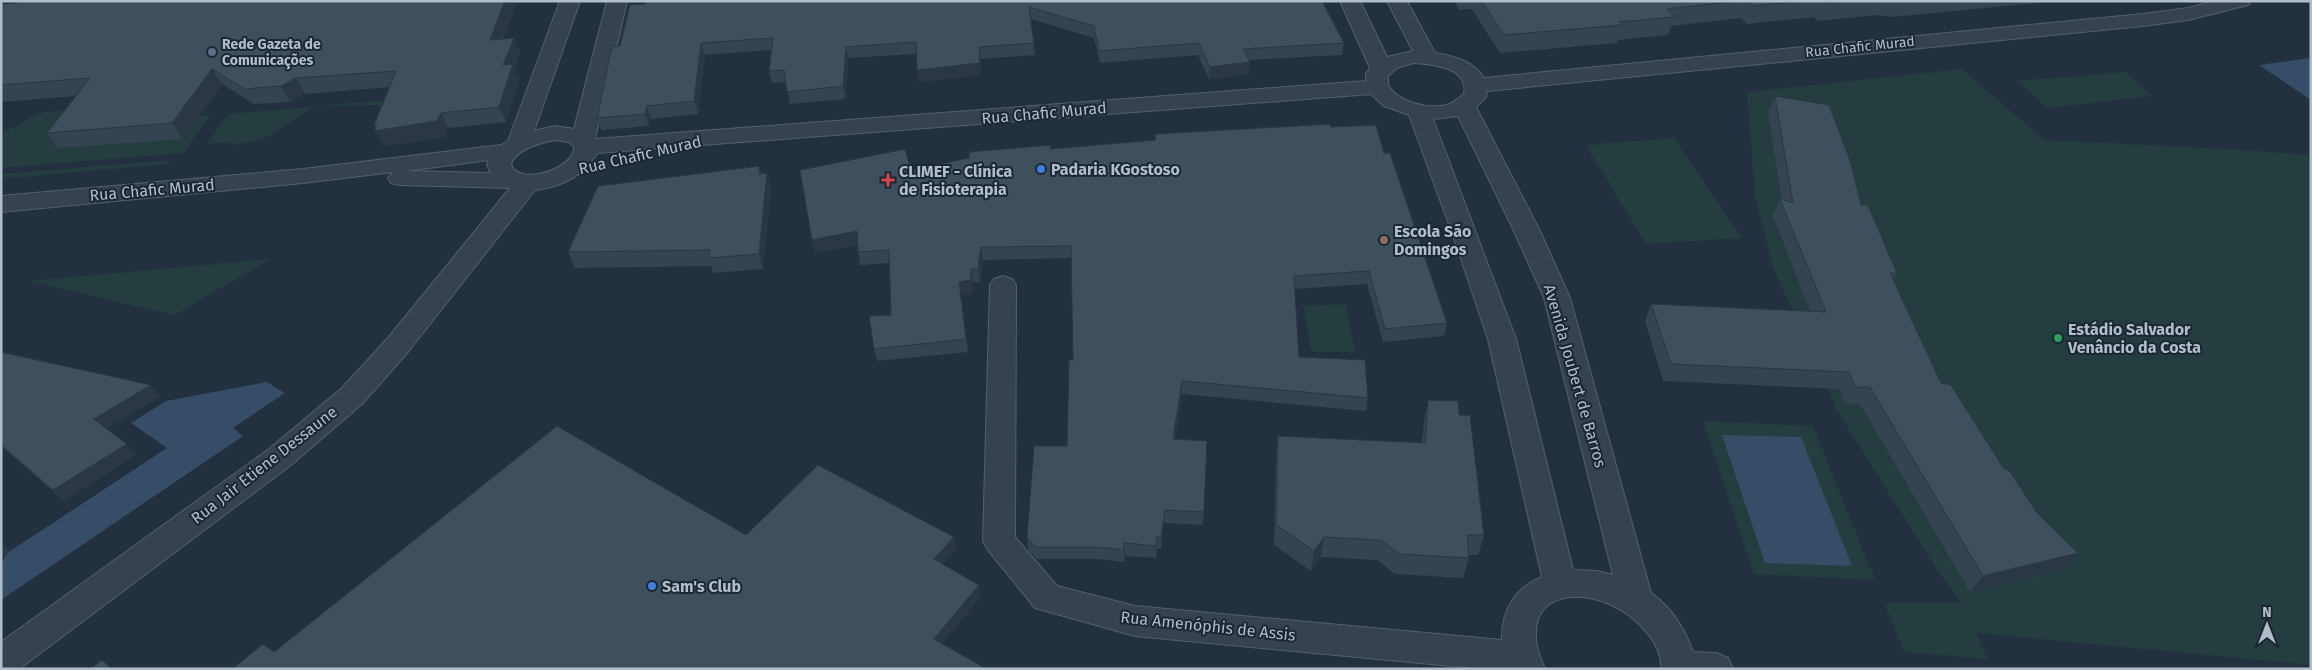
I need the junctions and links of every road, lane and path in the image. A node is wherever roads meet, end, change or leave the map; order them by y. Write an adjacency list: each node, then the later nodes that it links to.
1 (570, 1): 14 (street)
2 (617, 1): 13 (street)
3 (1350, 1): 9 (street)
4 (1397, 1): 8 (street)
5 (2168, 1): 7 (street)
6 (2242, 1): 7 (street, Rua Chafic Murad)
7 (2188, 14): 10 (street, Rua Chafic Murad)
8 (1427, 57): 9 (street); 10 (street)
9 (1379, 77): 11 (street); 12 (street, Rua Chafic Murad)
10 (1471, 95): 11 (street); 21 (street, Avenida Joubert de Barros)
11 (1419, 111): 20 (street)
12 (710, 139): 13 (street, Rua Chafic Murad); 15 (street, Rua Chafic Murad)
13 (585, 144): 14 (street, Rua Chafic Murad); 15 (street)
14 (513, 147): 16 (street, Rua Chafic Murad); 17 (street)
15 (570, 172): 17 (street, Rua Chafic Murad)
16 (303, 176): 17 (street, Rua Chafic Murad); 18 (street, Rua Chafic Murad)
17 (520, 182): 22 (street, Rua Jair Etiene Dessaune)
18 (1, 204)
19 (1003, 285): 23 (street, Rua Amenóphis de Assis)
20 (1560, 584): 21 (street); 23 (street)
21 (1636, 600): 24 (street)
22 (1, 662)
23 (1524, 663)
24 (1679, 667): 25 (street)
25 (1716, 669)

